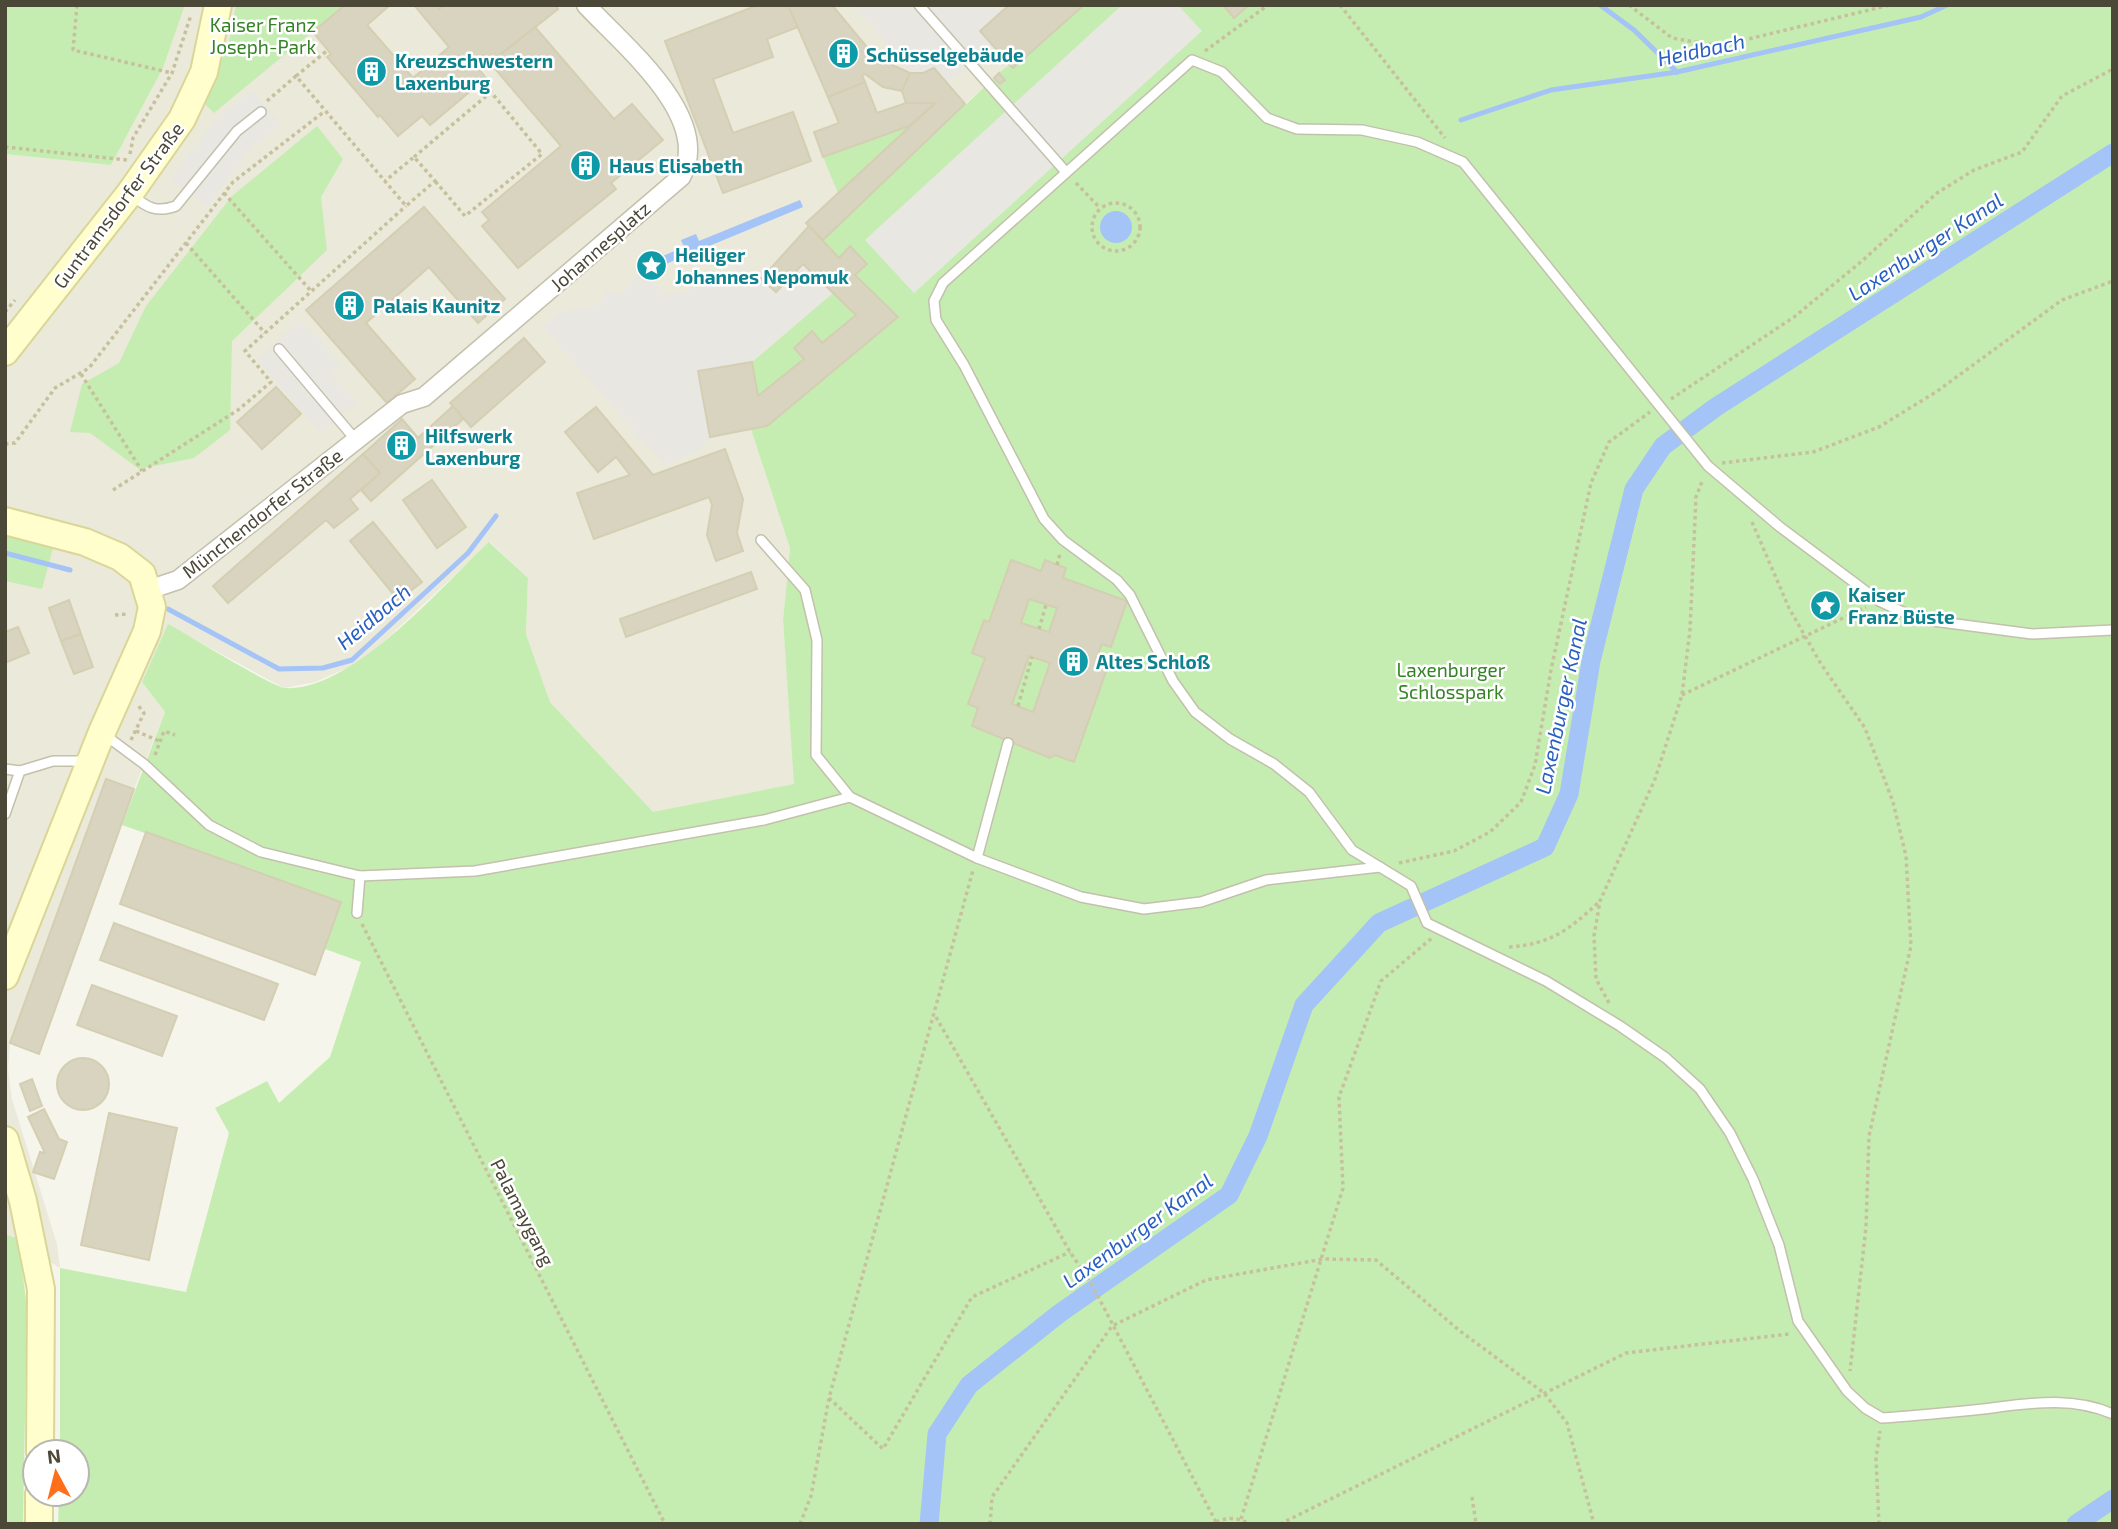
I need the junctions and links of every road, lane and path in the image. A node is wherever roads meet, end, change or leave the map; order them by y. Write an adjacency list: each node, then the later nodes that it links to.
1 (77, 5): 13 (path)
2 (194, 5): 13 (path)
3 (218, 5): 23 (main road, Guntramsdorfer Straße)
4 (586, 5): 30 (street, Johannesplatz)
5 (919, 5): 20 (lane)
6 (1268, 5): 11 (path)
7 (1340, 5): 19 (path)
8 (1629, 5): 9 (path)
9 (1890, 5)
10 (328, 50): 14 (path)
11 (1192, 60): 19 (lane); 20 (lane)
12 (2113, 69): 36 (path)
13 (172, 73): 17 (path)
14 (296, 76): 15 (path); 16 (path)
15 (325, 111): 21 (path); 24 (path)
16 (261, 112): 23 (lane)
17 (5, 147)
18 (414, 157): 21 (path); 22 (path); 22 (path)
19 (1463, 162): 36 (lane)
20 (1065, 171): 26 (path); 66 (lane)
21 (385, 181): 25 (path)
22 (435, 181): 25 (path)
23 (130, 193): 31 (main road, Guntramsdorfer Straße)
24 (224, 193): 27 (path); 29 (path)
25 (406, 206): 29 (path)
26 (1100, 208): 26 (path)
27 (186, 243): 32 (path); 35 (path)
28 (2113, 281): 39 (path)
29 (312, 291): 32 (path)
30 (533, 304): 37 (street, Münchendorfer Straße)
31 (14, 329): 34 (main road, Guntramsdorfer Straße)
32 (265, 334): 40 (path)
33 (279, 349): 37 (lane)
34 (5, 352)
35 (81, 374): 38 (path); 40 (path)
36 (1659, 407): 39 (lane); 66 (path)
37 (355, 439): 45 (street, Münchendorfer Straße)
38 (5, 444)
39 (1708, 466): 42 (lane); 52 (path)
40 (142, 471): 41 (path)
41 (113, 490)
42 (1747, 500): 46 (lane); 50 (path)
43 (5, 521): 45 (main road)
44 (761, 540): 63 (lane)
45 (148, 590): 55 (main road)
46 (1879, 601): 49 (lane); 50 (path)
47 (1046, 605): 48 (path)
48 (1039, 629)
49 (2113, 631)
50 (1804, 635): 52 (path); 80 (path)
51 (1032, 657): 53 (path)
52 (1682, 695): 68 (path)
53 (1018, 706)
54 (136, 731): 57 (path)
55 (102, 732): 59 (main road); 61 (lane)
56 (175, 735): 57 (path)
57 (159, 741): 61 (path)
58 (1008, 743): 65 (lane)
59 (90, 761): 62 (lane); 72 (main road)
60 (5, 769): 62 (lane)
61 (150, 770): 67 (lane)
62 (20, 771): 64 (lane)
63 (850, 797): 65 (lane); 67 (lane)
64 (5, 814)
65 (976, 858): 66 (lane); 73 (path)
66 (1380, 867): 70 (lane)
67 (360, 876): 69 (lane)
68 (1601, 901): 71 (path); 74 (path)
69 (357, 913): 89 (path, Palamaygang)
70 (1442, 930): 71 (lane); 77 (path)
71 (1483, 948): 74 (lane)
72 (5, 976)
73 (936, 1017): 76 (path); 82 (path)
74 (1620, 1026): 79 (lane)
75 (5, 1140): 85 (main road)
76 (1070, 1252): 78 (path); 82 (path)
77 (1323, 1259): 78 (path); 81 (path); 87 (path)
78 (1112, 1326): 88 (path); 91 (path)
79 (1805, 1332): 80 (lane); 81 (path)
80 (1847, 1391): 84 (lane)
81 (1544, 1393): 93 (path); 95 (path)
82 (829, 1398): 90 (path)
83 (2113, 1414): 84 (lane)
84 (1882, 1418): 96 (path)
85 (40, 1438)
86 (1472, 1497): 94 (path)
87 (1241, 1519): 88 (path); 92 (path)
88 (1215, 1523)
89 (665, 1524)
90 (800, 1524)
91 (990, 1524)
92 (1249, 1524)
93 (1280, 1524)
94 (1476, 1524)
95 (1594, 1524)
96 (1879, 1524)

